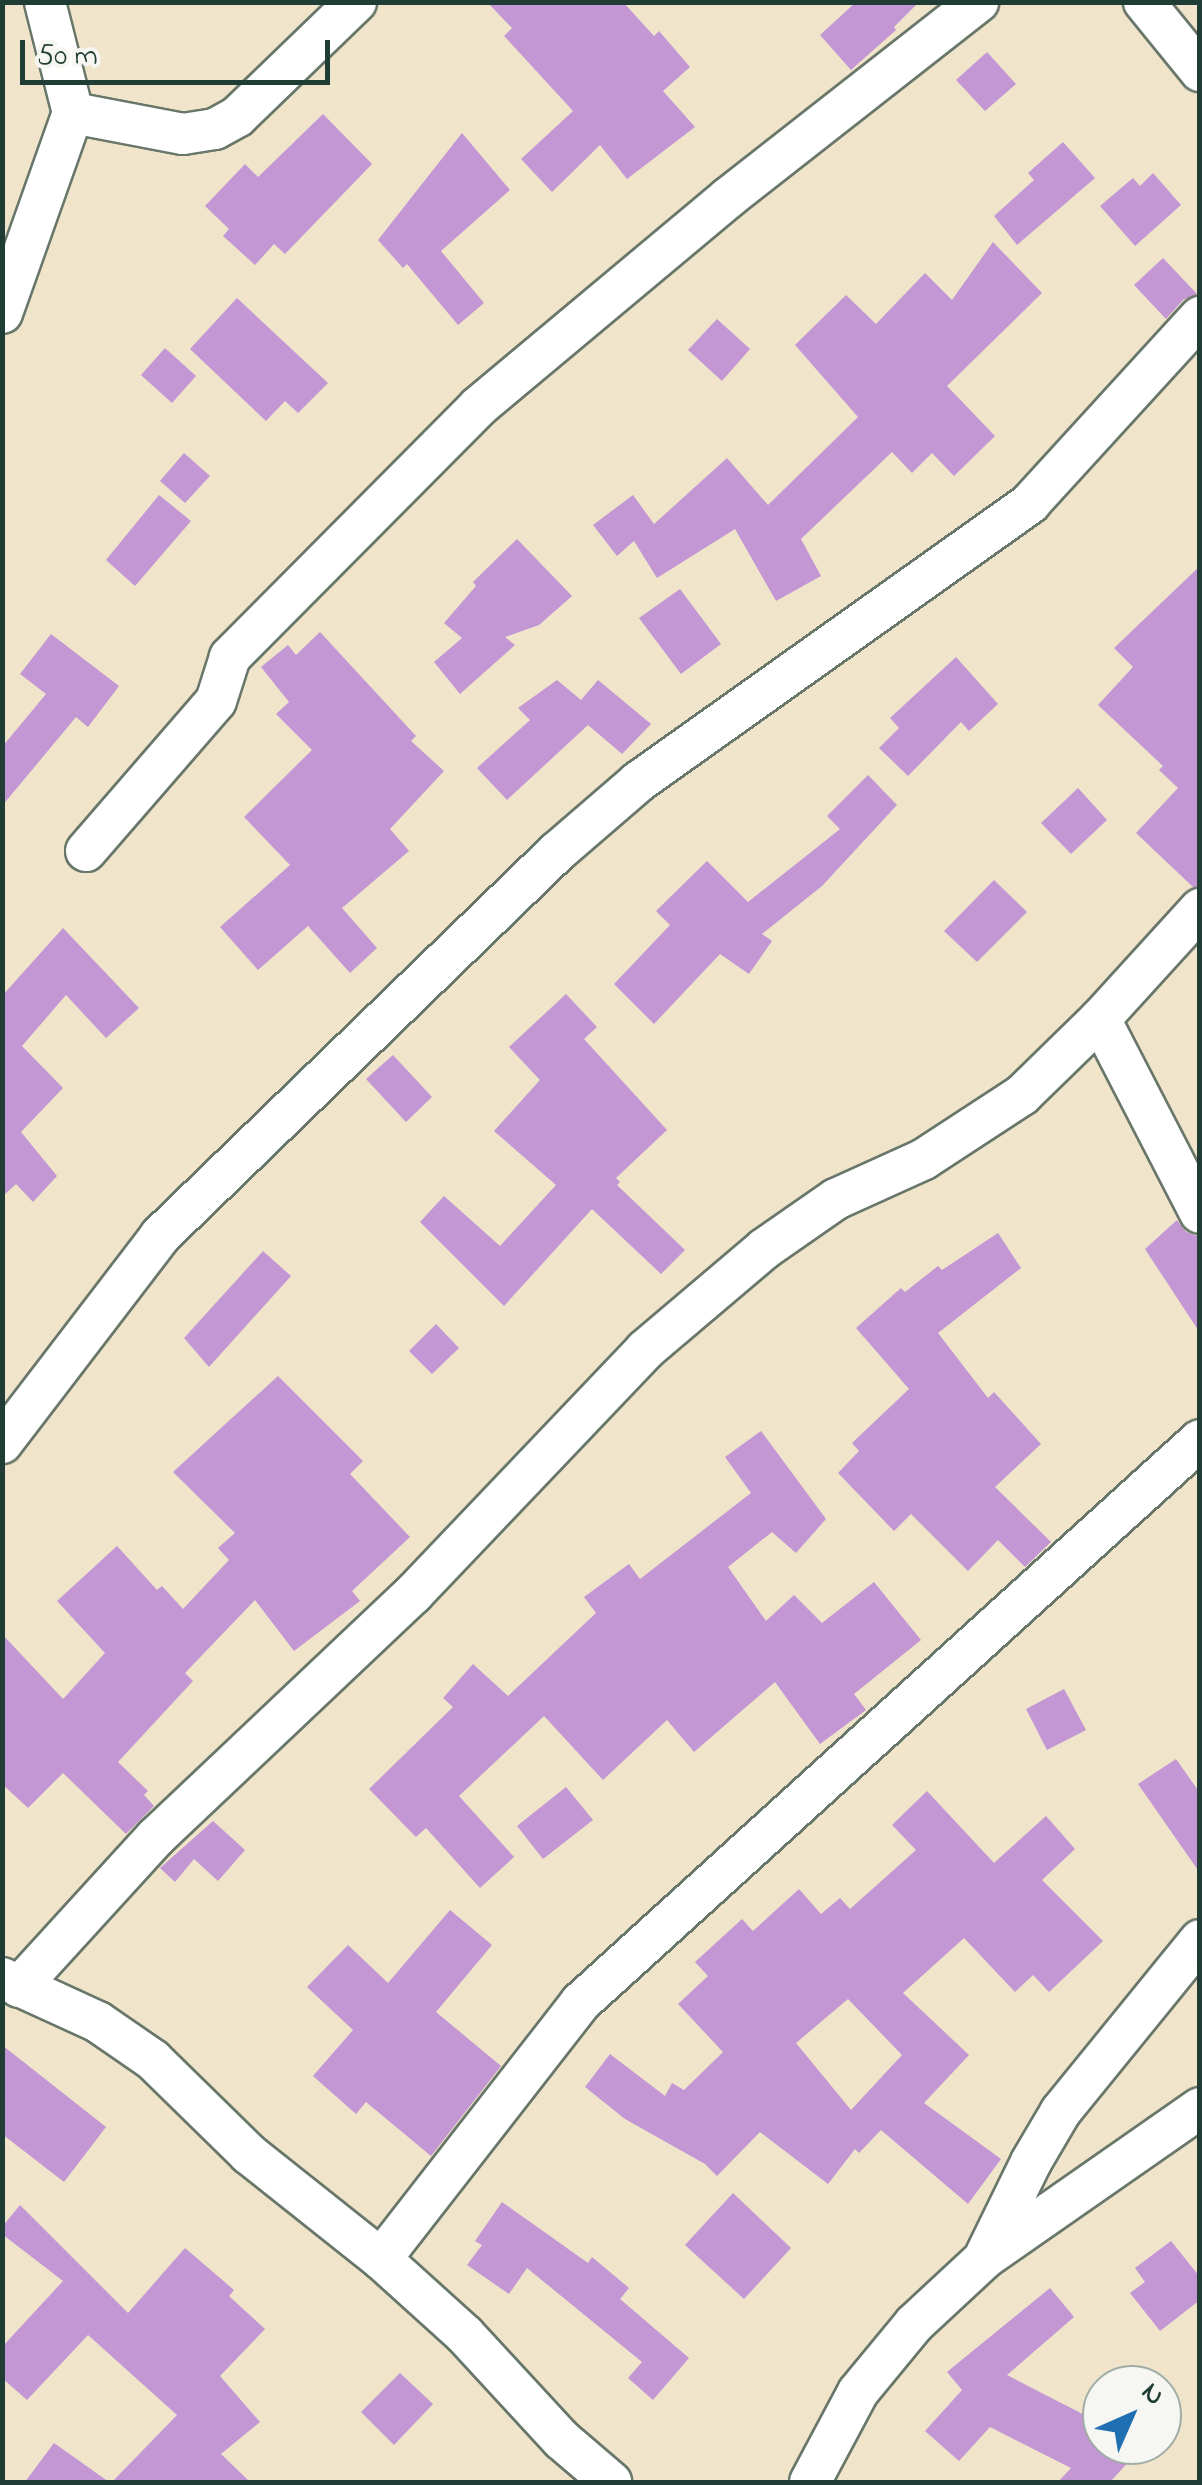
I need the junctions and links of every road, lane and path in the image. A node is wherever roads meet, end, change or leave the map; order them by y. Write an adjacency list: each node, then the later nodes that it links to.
1 (45, 2): 6 (street)
2 (356, 2): 6 (street)
3 (978, 2): 9 (street)
4 (1144, 2): 5 (street)
5 (1200, 71)
6 (74, 113): 7 (street)
7 (2, 313)
8 (1200, 318): 14 (street)
9 (86, 851)
10 (1200, 909): 11 (street)
11 (1100, 1019): 12 (street); 16 (street)
12 (1200, 1213)
13 (1200, 1440): 19 (street)
14 (2, 1442)
15 (1200, 1940): 18 (street)
16 (11, 1982): 19 (street)
17 (1200, 2108): 18 (street)
18 (985, 2258): 21 (street)
19 (381, 2259): 20 (street)
20 (611, 2482)
21 (810, 2482)

